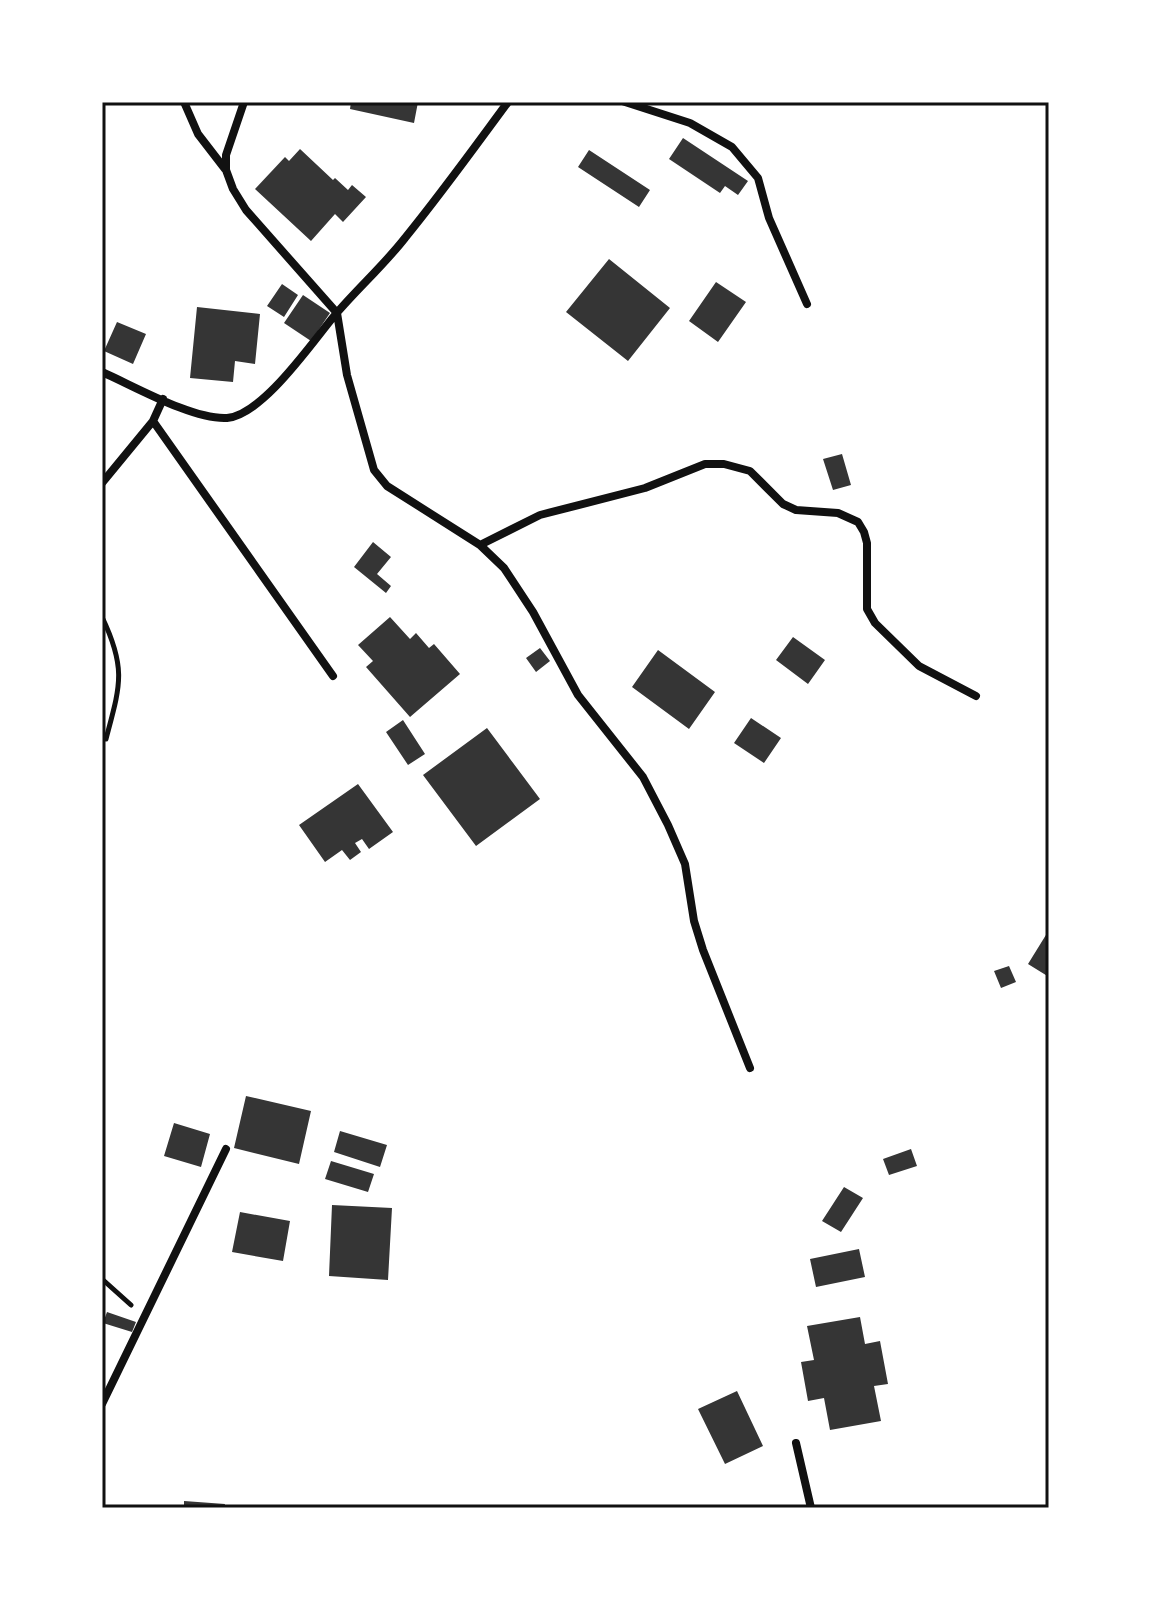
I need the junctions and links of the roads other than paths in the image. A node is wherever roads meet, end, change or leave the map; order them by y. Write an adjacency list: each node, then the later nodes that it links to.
1 (184, 102): 5 (street)
2 (244, 102): 5 (street)
3 (508, 102): 7 (street)
4 (625, 102): 6 (street)
5 (226, 170): 7 (street)
6 (807, 304)
7 (337, 313): 9 (street); 12 (street)
8 (102, 372): 9 (street)
9 (163, 399): 10 (street)
10 (153, 421): 11 (street); 13 (street)
11 (102, 483)
12 (480, 545): 14 (street); 15 (street)
13 (333, 676)
14 (976, 696)
15 (750, 1068)
16 (226, 1149): 17 (street)
17 (102, 1404)
18 (796, 1443): 19 (street)
19 (811, 1508)

